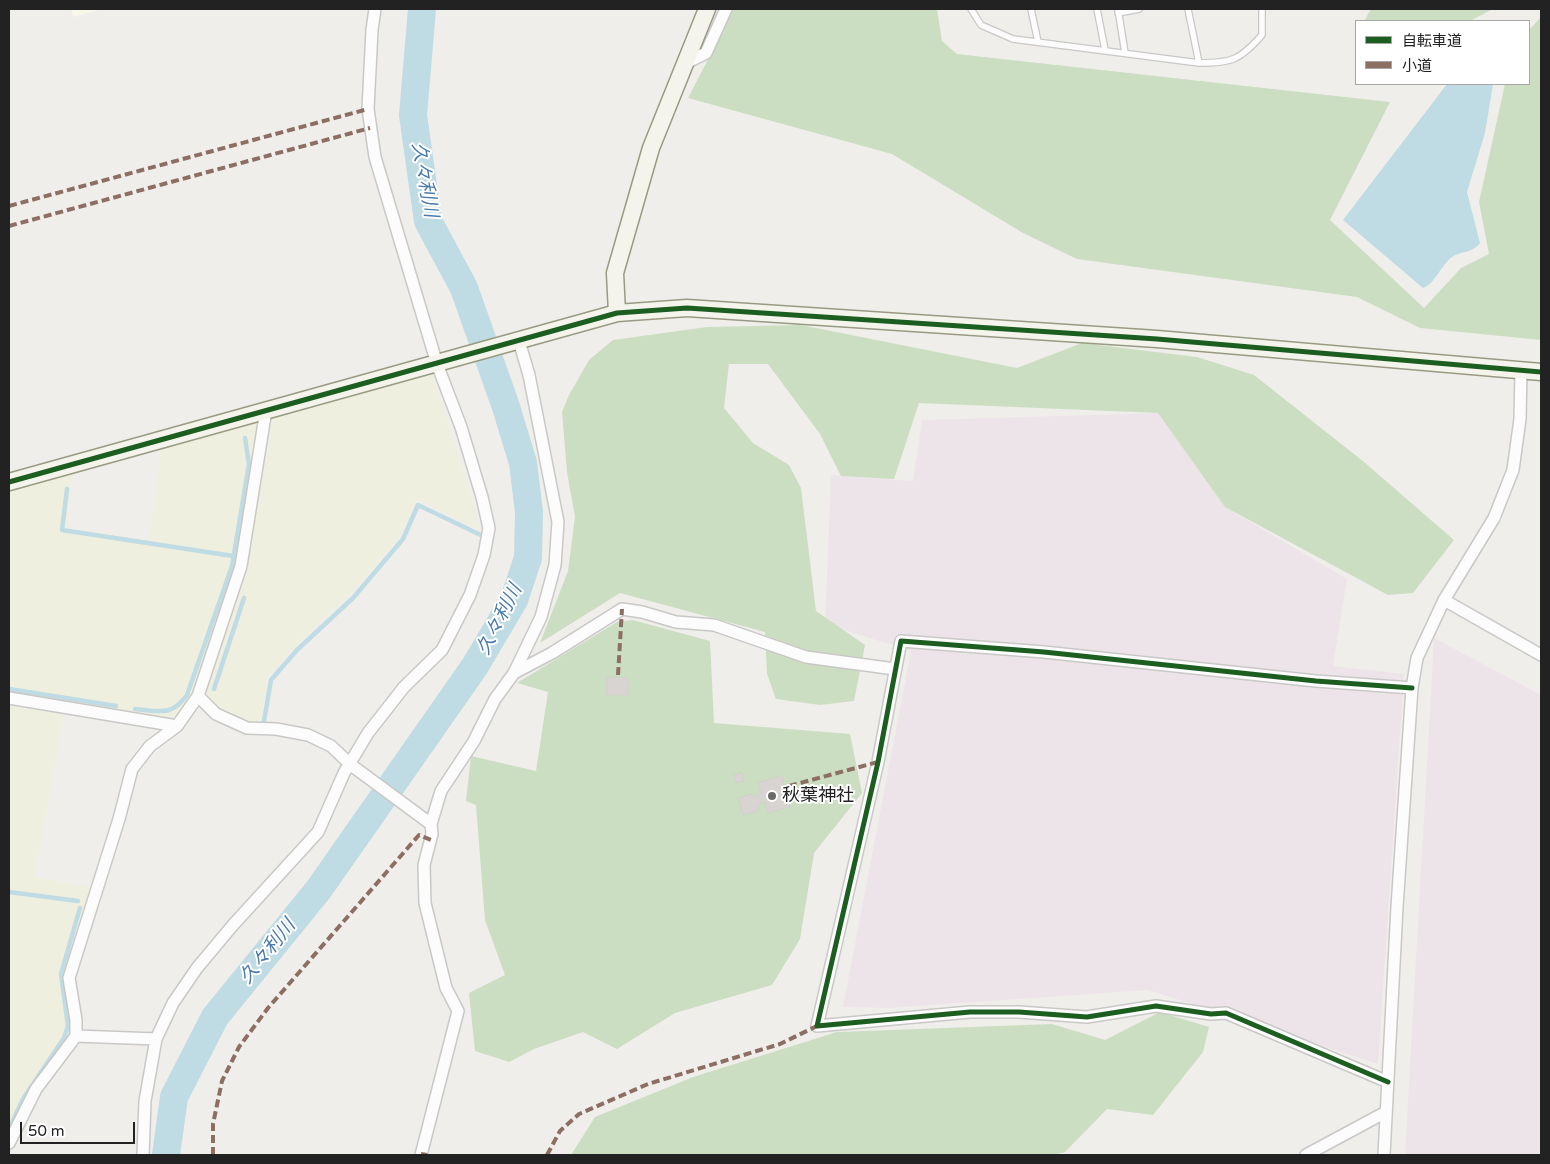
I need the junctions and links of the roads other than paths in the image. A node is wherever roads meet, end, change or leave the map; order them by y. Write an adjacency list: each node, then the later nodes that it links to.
1 (375, 9): 18 (street)
2 (708, 9): 15 (street)
3 (726, 9): 15 (street)
4 (970, 9): 11 (lane)
5 (1031, 9): 11 (lane)
6 (1097, 9): 12 (lane)
7 (1139, 9): 10 (lane)
8 (1188, 9): 14 (lane)
9 (1262, 9): 14 (lane)
10 (1118, 11): 13 (lane)
11 (1038, 42): 12 (lane)
12 (1105, 50): 13 (lane)
13 (1125, 53): 14 (lane)
14 (1199, 62)
15 (684, 64): 16 (street)
16 (617, 314): 17 (street); 19 (street)
17 (519, 342): 18 (street); 26 (street)
18 (437, 364): 21 (street); 31 (street)
19 (1521, 372): 20 (street); 23 (street)
20 (1541, 372)
21 (266, 410): 22 (street); 28 (street)
22 (9, 482)
23 (1444, 600): 24 (street); 27 (street)
24 (1541, 655)
25 (895, 669): 26 (street); 27 (street); 35 (street)
26 (514, 673): 32 (street)
27 (1412, 688): 35 (street)
28 (198, 696): 30 (street); 31 (street)
29 (9, 698): 30 (street)
30 (176, 726): 33 (street)
31 (351, 765): 32 (street); 34 (street)
32 (432, 824): 39 (street)
33 (76, 1036): 34 (street); 37 (street)
34 (156, 1039): 38 (street)
35 (1388, 1082): 36 (street)
36 (1386, 1112): 40 (street); 41 (street)
37 (10, 1141)
38 (143, 1155)
39 (421, 1155)
40 (1306, 1155)
41 (1384, 1155)

